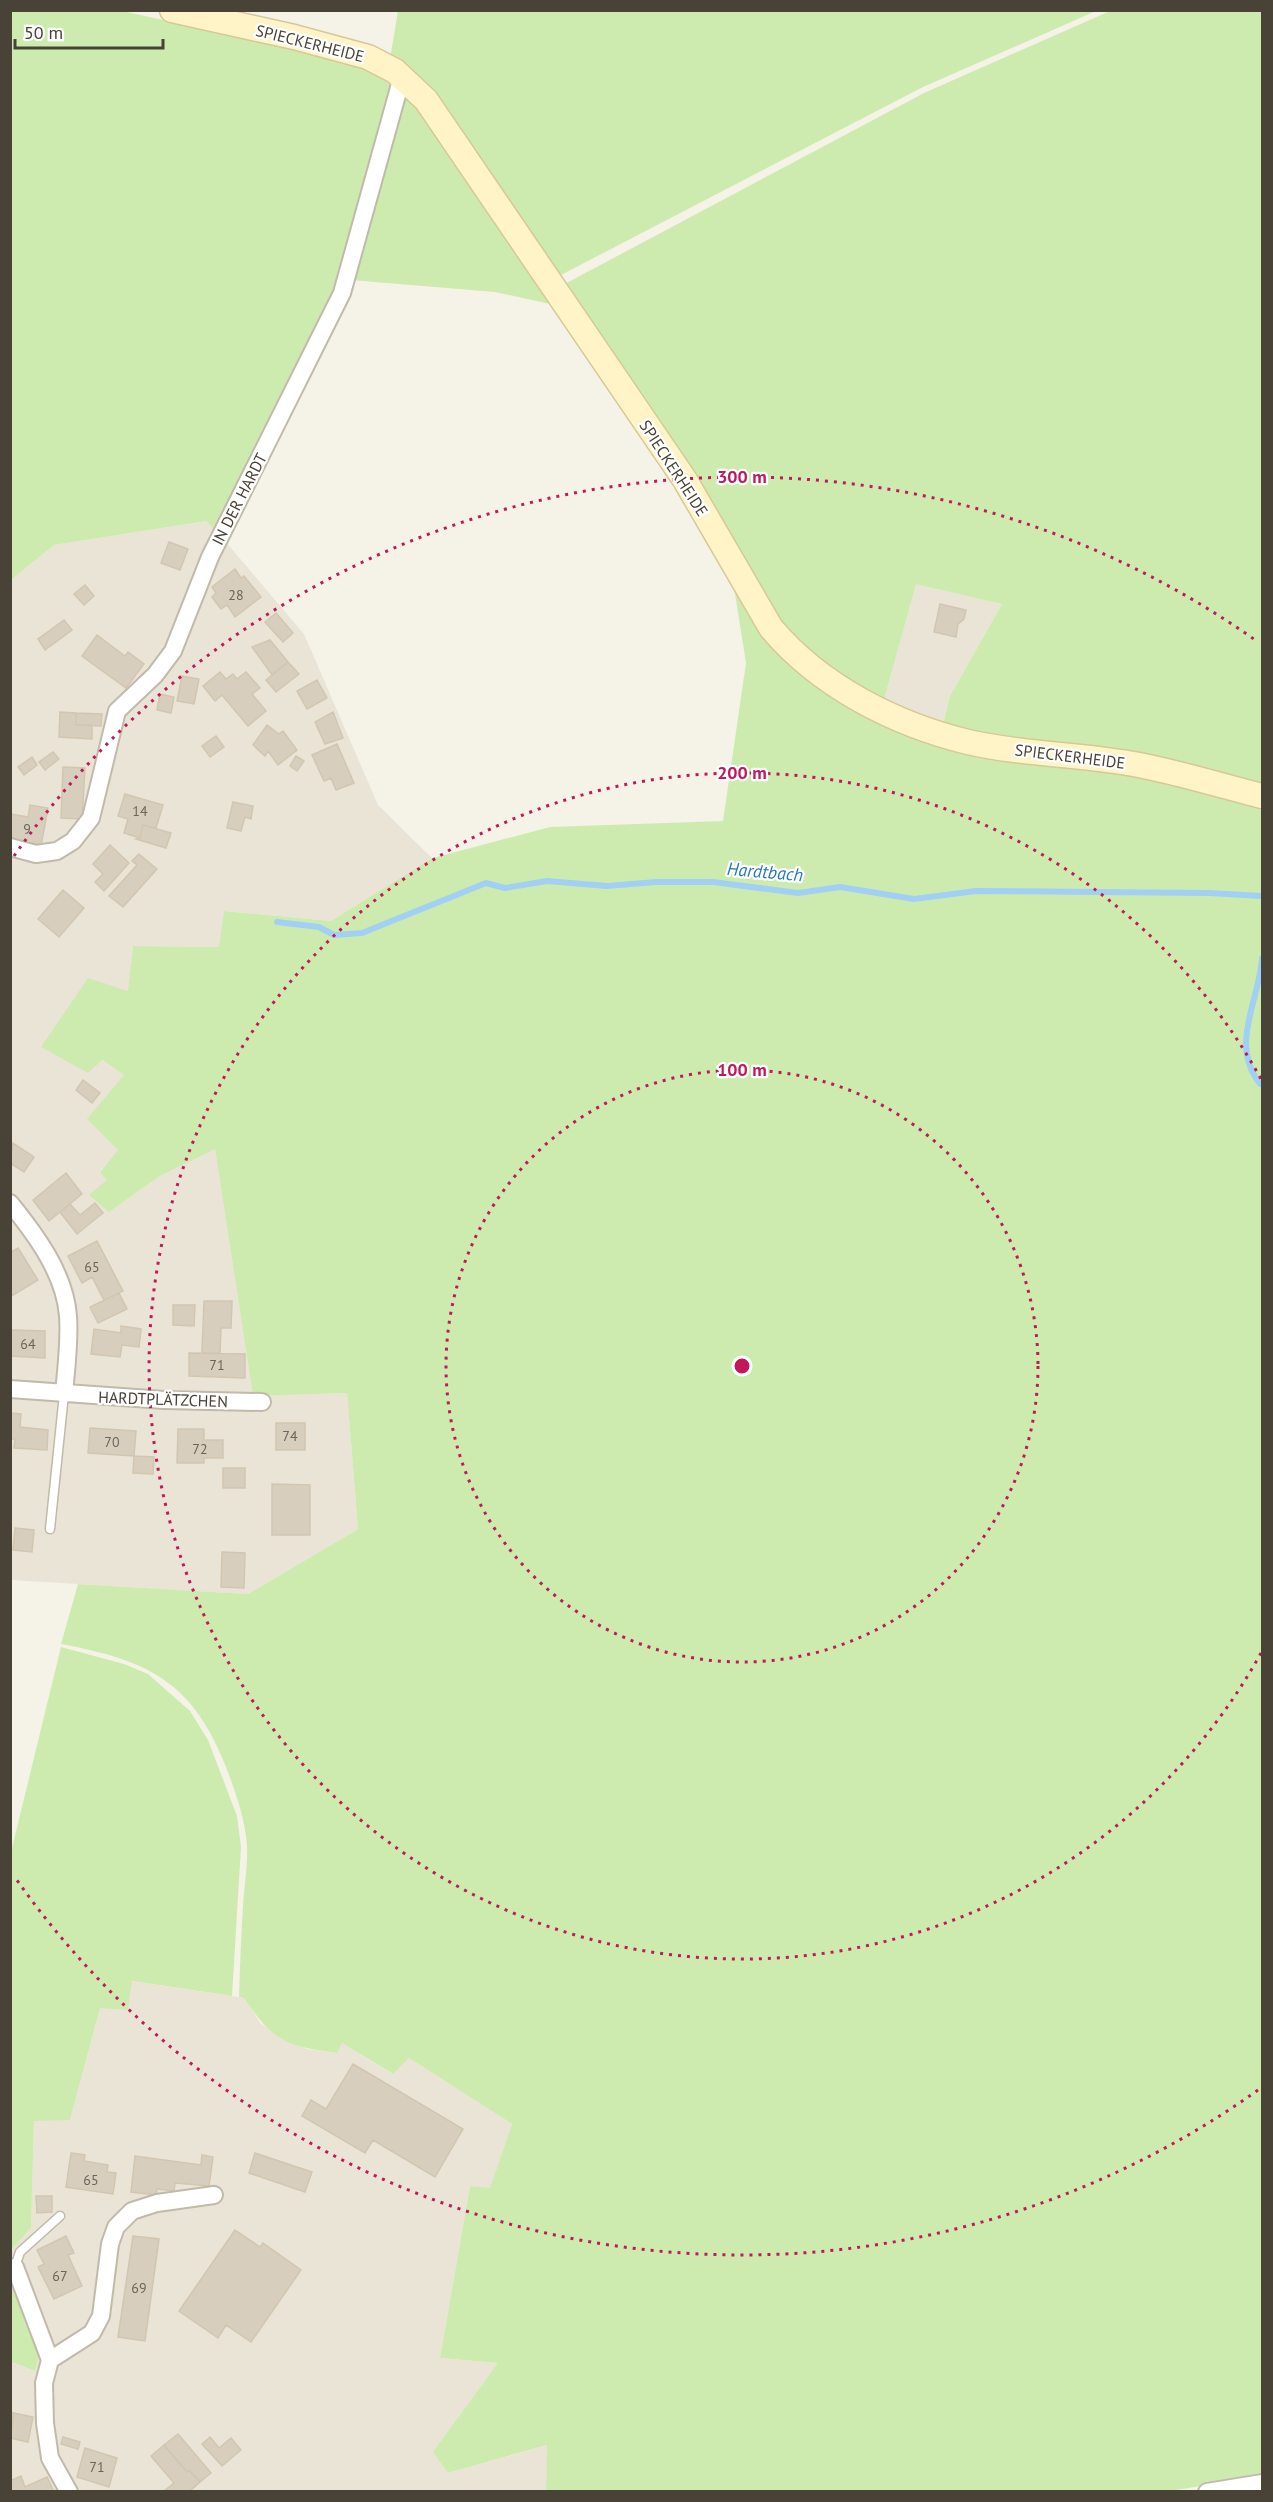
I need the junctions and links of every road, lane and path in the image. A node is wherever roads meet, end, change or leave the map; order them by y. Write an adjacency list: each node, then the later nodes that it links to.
1 (172, 10): 2 (main road, SPIECKERHEIDE)
2 (402, 77): 3 (main road, SPIECKERHEIDE); 4 (street, IN DER HARDT)
3 (1263, 796)
4 (10, 847)
5 (10, 1203): 7 (street)
6 (10, 1389): 7 (street, HARDTPLÄTZCHEN)
7 (64, 1394): 8 (street, HARDTPLÄTZCHEN); 9 (lane)
8 (262, 1402)
9 (50, 1529)
10 (214, 2195): 13 (street)
11 (60, 2216): 12 (lane)
12 (15, 2267): 13 (street)
13 (50, 2360): 15 (street)
14 (1263, 2483): 16 (street)
15 (69, 2492)
16 (1207, 2492)

